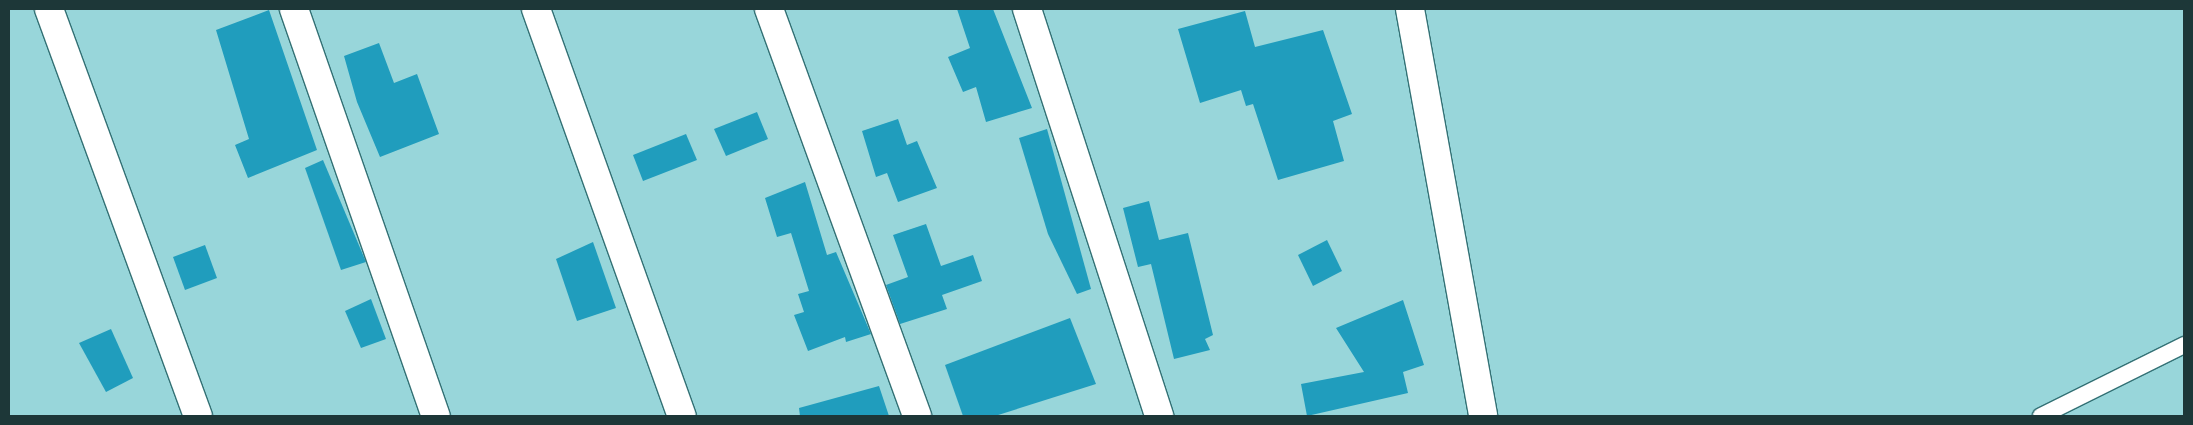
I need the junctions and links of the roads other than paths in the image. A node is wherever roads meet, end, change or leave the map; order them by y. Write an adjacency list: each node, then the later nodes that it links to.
1 (49, 9): 8 (street)
2 (294, 9): 9 (street)
3 (536, 9): 10 (street)
4 (769, 9): 11 (street)
5 (1027, 9): 12 (street)
6 (1410, 9): 13 (street)
7 (2184, 345): 14 (lane)
8 (198, 416)
9 (436, 416)
10 (682, 416)
11 (918, 416)
12 (1159, 416)
13 (1483, 416)
14 (2041, 416)

